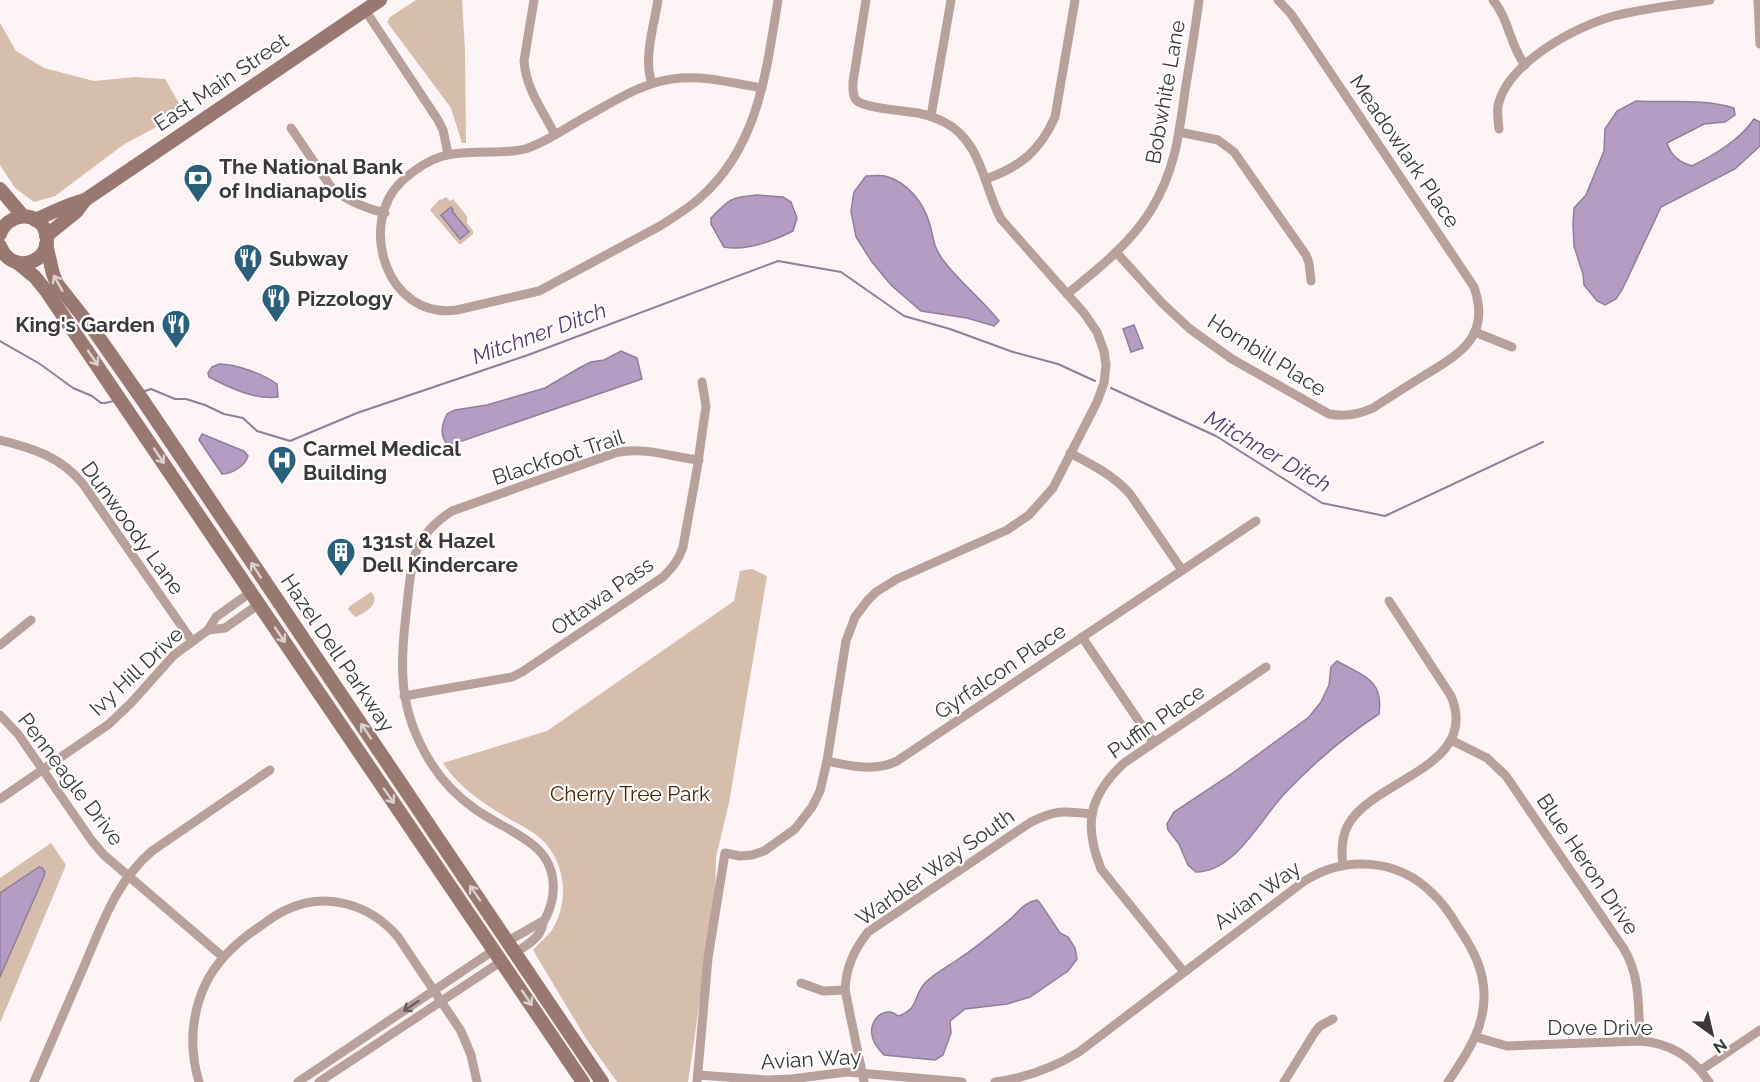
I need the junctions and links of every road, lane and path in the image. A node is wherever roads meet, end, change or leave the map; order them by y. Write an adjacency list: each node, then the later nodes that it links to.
1 (380, 0): 13 (main road, East Main Street)
2 (534, 0): 22 (street)
3 (658, 0): 16 (street)
4 (778, 0): 17 (street)
5 (866, 0): 18 (street)
6 (951, 0): 18 (street)
7 (1075, 0): 24 (street)
8 (1199, 0): 21 (street, Bobwhite Lane)
9 (1278, 0): 36 (street, Meadowlark Place)
10 (1493, 0): 15 (street)
11 (1710, 0): 15 (street)
12 (1758, 0): 14 (street)
13 (365, 10): 23 (street); 26 (main road, East Main Street)
14 (1760, 44)
15 (1525, 65): 20 (street)
16 (652, 83): 17 (street); 22 (street)
17 (762, 88): 27 (street)
18 (932, 116): 24 (street)
19 (291, 128): 27 (street)
20 (1499, 129)
21 (1179, 132): 32 (street, Bobwhite Lane); 34 (street)
22 (554, 134): 23 (street)
23 (448, 154): 27 (street)
24 (986, 179): 35 (street)
25 (0, 189): 28 (main road)
26 (85, 200): 28 (main road, East Main Street); 30 (main road, East Main Street)
27 (385, 213)
28 (29, 218): 29 (main road, East Main Street); 30 (main road)
29 (0, 234)
30 (46, 240): 33 (main road, East Main Street); 64 (main road, Hazel Dell Parkway, one-way to 30)
31 (0, 246): 33 (main road, Hazel Dell Parkway)
32 (1116, 252): 35 (street, Bobwhite Lane); 36 (street, Hornbill Place)
33 (10, 264): 44 (main road, Hazel Dell Parkway, one-way to 44)
34 (1311, 281)
35 (1067, 294): 40 (street)
36 (1475, 332): 37 (street)
37 (1512, 347)
38 (702, 382): 41 (street, Ottawa Pass)
39 (0, 440): 50 (street, Dunwoody Lane)
40 (1070, 453): 43 (street); 57 (street)
41 (699, 460): 53 (street, Ottawa Pass); 53 (street, Blackfoot Trail)
42 (1256, 521): 43 (street, Gyrfalcon Place)
43 (1182, 570): 49 (street, Gyrfalcon Place)
44 (251, 592): 46 (main road, Hazel Dell Parkway); 48 (street, Ivy Hill Drive)
45 (1389, 601): 55 (street)
46 (259, 604): 48 (street, Ivy Hill Drive); 65 (main road, Hazel Dell Parkway, one-way to 65)
47 (31, 620): 51 (street)
48 (208, 630): 50 (street, Ivy Hill Drive)
49 (1082, 637): 56 (street); 57 (street, Gyrfalcon Place)
50 (192, 641): 58 (street, Ivy Hill Drive)
51 (0, 645)
52 (1266, 667): 56 (street, Puffin Place)
53 (404, 696): 64 (street, Blackfoot Trail)
54 (0, 715): 58 (street, Penneagle Drive)
55 (1451, 740): 62 (street); 74 (street, Blue Heron Drive)
56 (1153, 742): 61 (street, Puffin Place)
57 (827, 762): 77 (street)
58 (43, 769): 60 (street, Ivy Hill Drive); 63 (street, Penneagle Drive)
59 (270, 770): 63 (street)
60 (0, 799)
61 (1092, 814): 67 (street, Puffin Place); 69 (street, Warbler Way South)
62 (1343, 865): 67 (street, Avian Way); 73 (street, Avian Way)
63 (127, 876): 66 (street, Penneagle Drive); 78 (street)
64 (512, 946): 84 (main road, Hazel Dell Parkway)
65 (498, 955): 70 (street); 83 (main road, Hazel Dell Parkway, one-way to 83)
66 (223, 957): 70 (street); 79 (street)
67 (1184, 972): 86 (street, Avian Way)
68 (801, 983): 69 (street)
69 (845, 990): 76 (street, Warbler Way South)
70 (437, 996): 80 (street, one-way to 80); 81 (street); 82 (street)
71 (1333, 1019): 87 (street)
72 (1760, 1030): 75 (street)
73 (1476, 1037): 74 (street, Dove Drive); 88 (street, Avian Way)
74 (1640, 1041): 75 (street, Dove Drive)
75 (1701, 1070): 89 (street, Dove Drive)
76 (863, 1077): 77 (street, Avian Way); 85 (street, Avian Way)
77 (698, 1078)
78 (34, 1082)
79 (199, 1082)
80 (298, 1082)
81 (319, 1082)
82 (477, 1082)
83 (583, 1082)
84 (603, 1082)
85 (962, 1082)
86 (995, 1082)
87 (1284, 1082)
88 (1448, 1082)
89 (1709, 1082)

